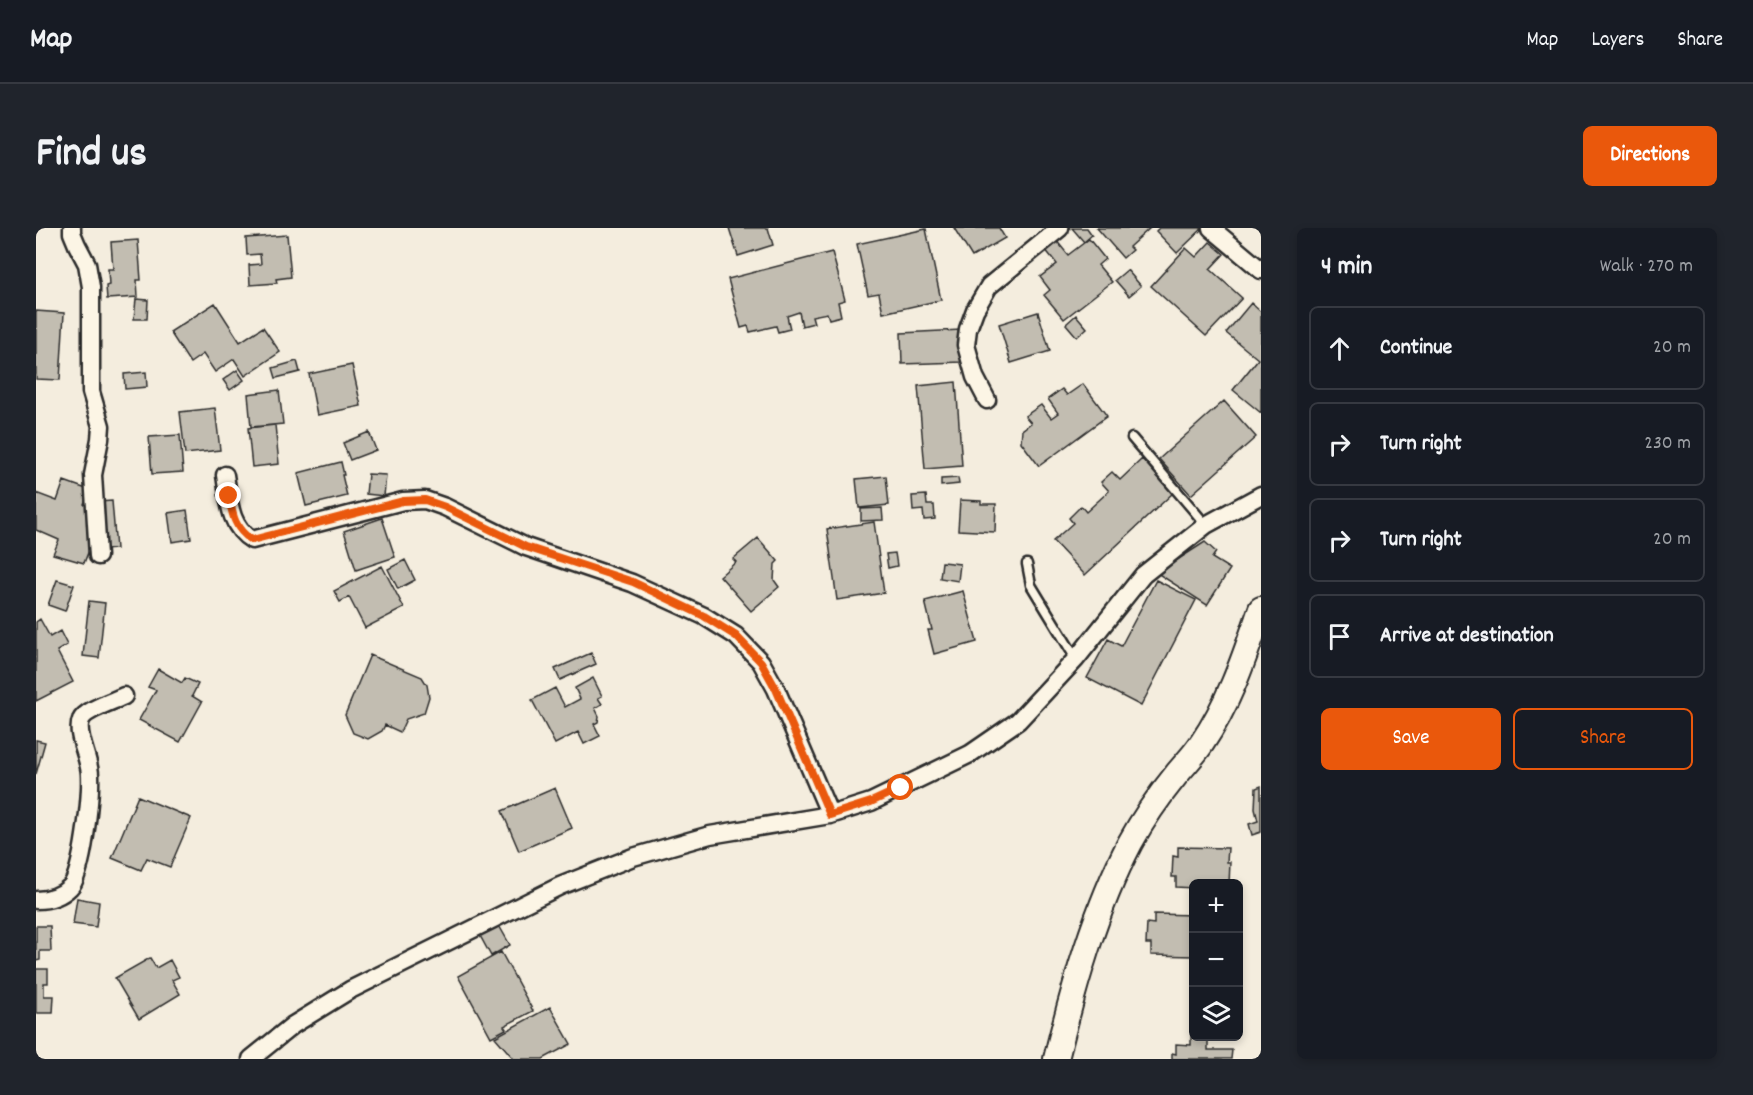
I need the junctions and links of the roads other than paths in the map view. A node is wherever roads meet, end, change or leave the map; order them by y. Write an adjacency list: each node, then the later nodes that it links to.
1 (72, 228): 10 (street)
2 (1060, 228): 5 (street)
3 (1211, 228): 4 (street)
4 (1261, 270)
5 (987, 400)
6 (1132, 438): 9 (lane)
7 (225, 475): 15 (street)
8 (1261, 495): 9 (street)
9 (1206, 525): 13 (street)
10 (98, 556)
11 (1027, 564): 13 (lane)
12 (1261, 609): 18 (main road)
13 (1076, 659): 15 (street)
14 (124, 696): 16 (street)
15 (830, 815): 17 (street)
16 (36, 900)
17 (251, 1059)
18 (1056, 1059)

